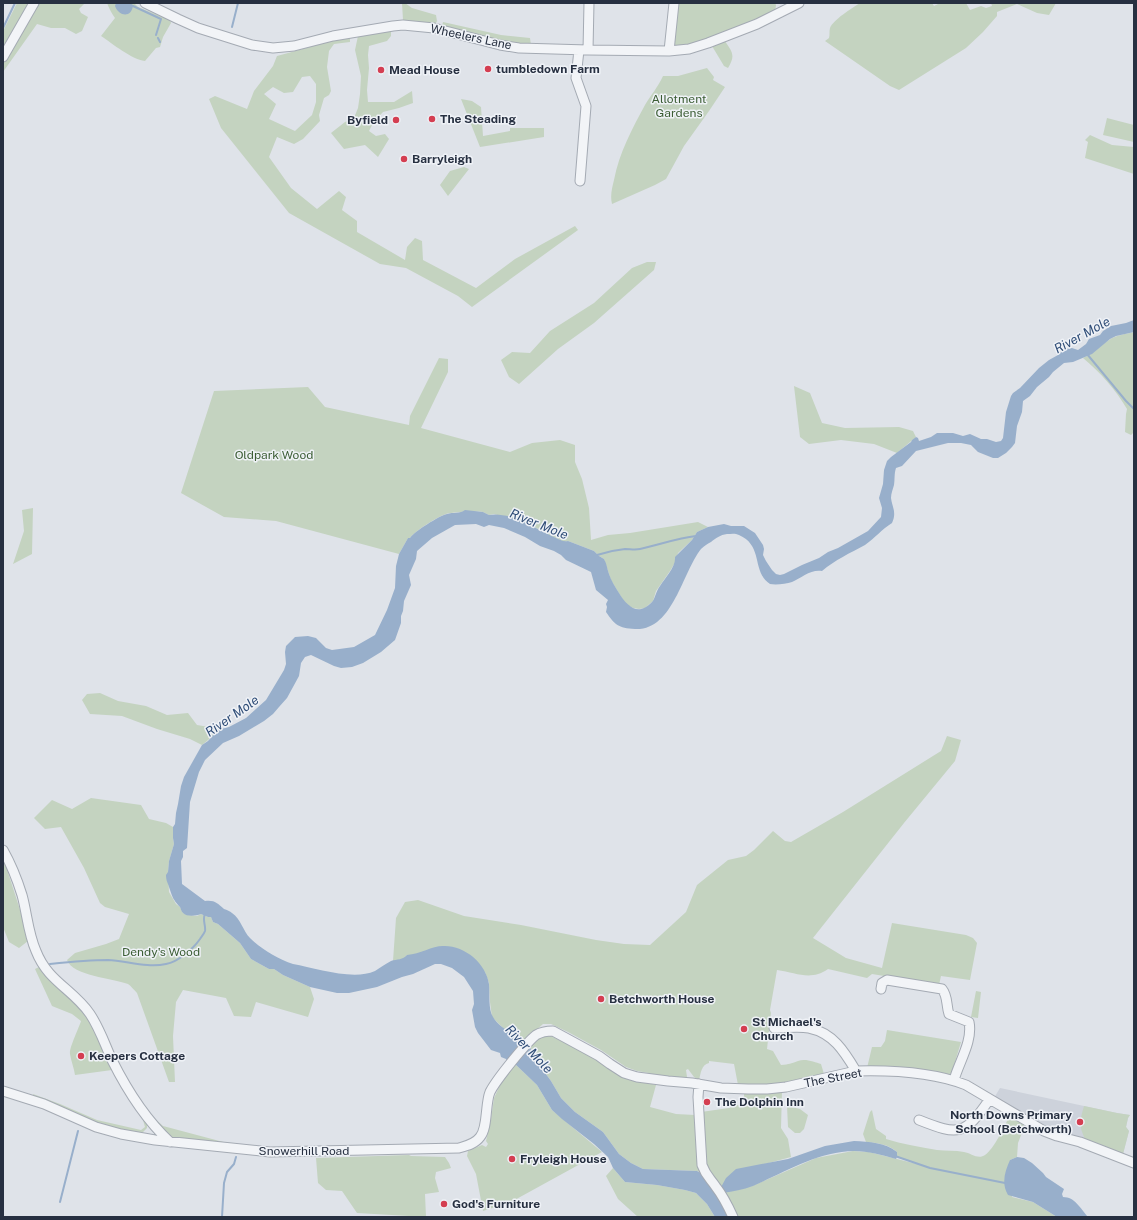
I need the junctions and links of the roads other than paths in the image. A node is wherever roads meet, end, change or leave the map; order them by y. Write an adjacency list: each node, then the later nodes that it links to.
1 (34, 3): 11 (street)
2 (145, 3): 8 (street, Wheelers Lane)
3 (589, 3): 9 (street)
4 (674, 3): 10 (street)
5 (778, 3): 7 (street)
6 (799, 3): 7 (street, Wheelers Lane)
7 (783, 12): 10 (street, Wheelers Lane)
8 (578, 50): 9 (street, Wheelers Lane); 12 (street)
9 (588, 50): 10 (street, Wheelers Lane)
10 (669, 50)
11 (3, 57)
12 (580, 181)
13 (3, 850): 23 (street)
14 (881, 989): 18 (street)
15 (774, 1028): 17 (street)
16 (511, 1063): 19 (street, The Street); 25 (street, Snowerhill Road)
17 (856, 1071): 18 (street, The Street); 19 (street, The Street)
18 (954, 1080): 21 (street, The Street)
19 (699, 1084): 27 (street)
20 (3, 1091): 24 (street, Snowerhill Road)
21 (989, 1100): 22 (street); 26 (street, The Street)
22 (920, 1120)
23 (151, 1123): 24 (street); 25 (street)
24 (143, 1138): 25 (street, Snowerhill Road)
25 (170, 1142)
26 (1134, 1163)
27 (733, 1217)

